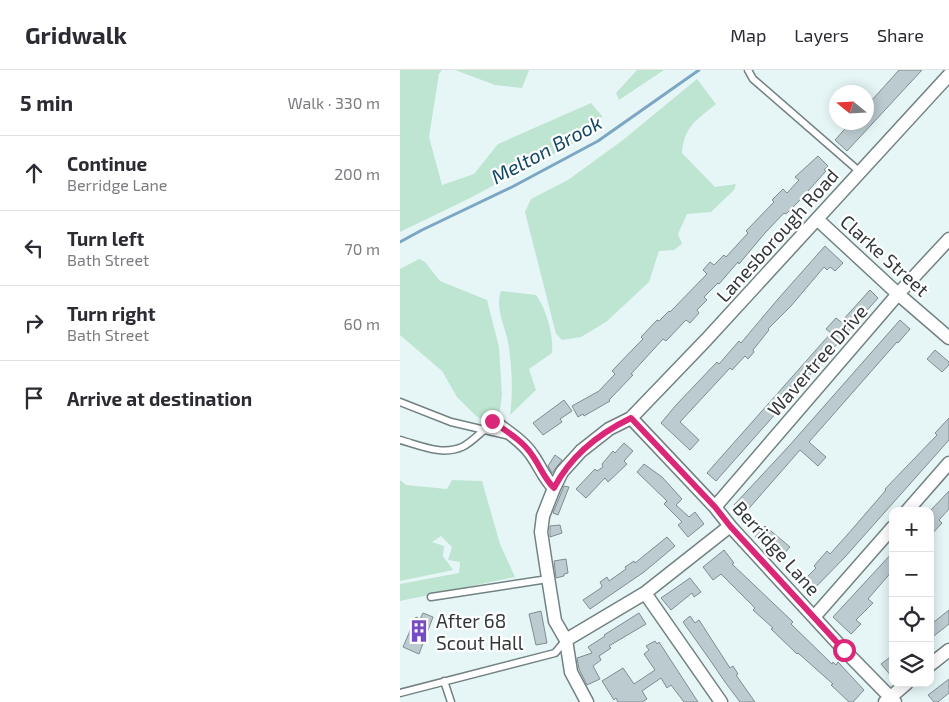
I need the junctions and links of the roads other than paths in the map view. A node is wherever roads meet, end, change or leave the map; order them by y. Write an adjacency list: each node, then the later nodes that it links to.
1 (748, 70): 3 (lane)
2 (949, 75): 3 (street, Lanesborough Road)
3 (860, 172): 4 (street, Lanesborough Road)
4 (818, 220): 6 (street, Clarke Street); 9 (street, Lanesborough Road)
5 (949, 239): 6 (street, Wavertree Drive)
6 (898, 294): 7 (street, Clarke Street); 14 (street, Wavertree Drive)
7 (949, 338)
8 (400, 402): 10 (lane)
9 (631, 418): 13 (street, Lanesborough Road); 14 (street, Berridge Lane)
10 (488, 426): 11 (lane); 13 (street)
11 (400, 440)
12 (949, 463): 15 (street)
13 (554, 488): 18 (street, Lanesborough Road)
14 (715, 507): 16 (street, Berridge Lane)
15 (910, 507)
16 (730, 526): 19 (street); 21 (street, Berridge Lane)
17 (889, 532): 21 (street)
18 (548, 579): 20 (lane); 22 (street, Lanesborough Road)
19 (645, 593): 22 (street); 31 (street)
20 (430, 597)
21 (814, 617): 28 (street, Berridge Lane)
22 (566, 640): 25 (lane); 30 (street, Lanesborough Road)
23 (949, 650): 24 (street)
24 (934, 662)
25 (444, 682): 27 (lane); 29 (lane)
26 (903, 687): 28 (street)
27 (400, 693)
28 (890, 700)
29 (451, 702)
30 (587, 702)
31 (721, 702)

